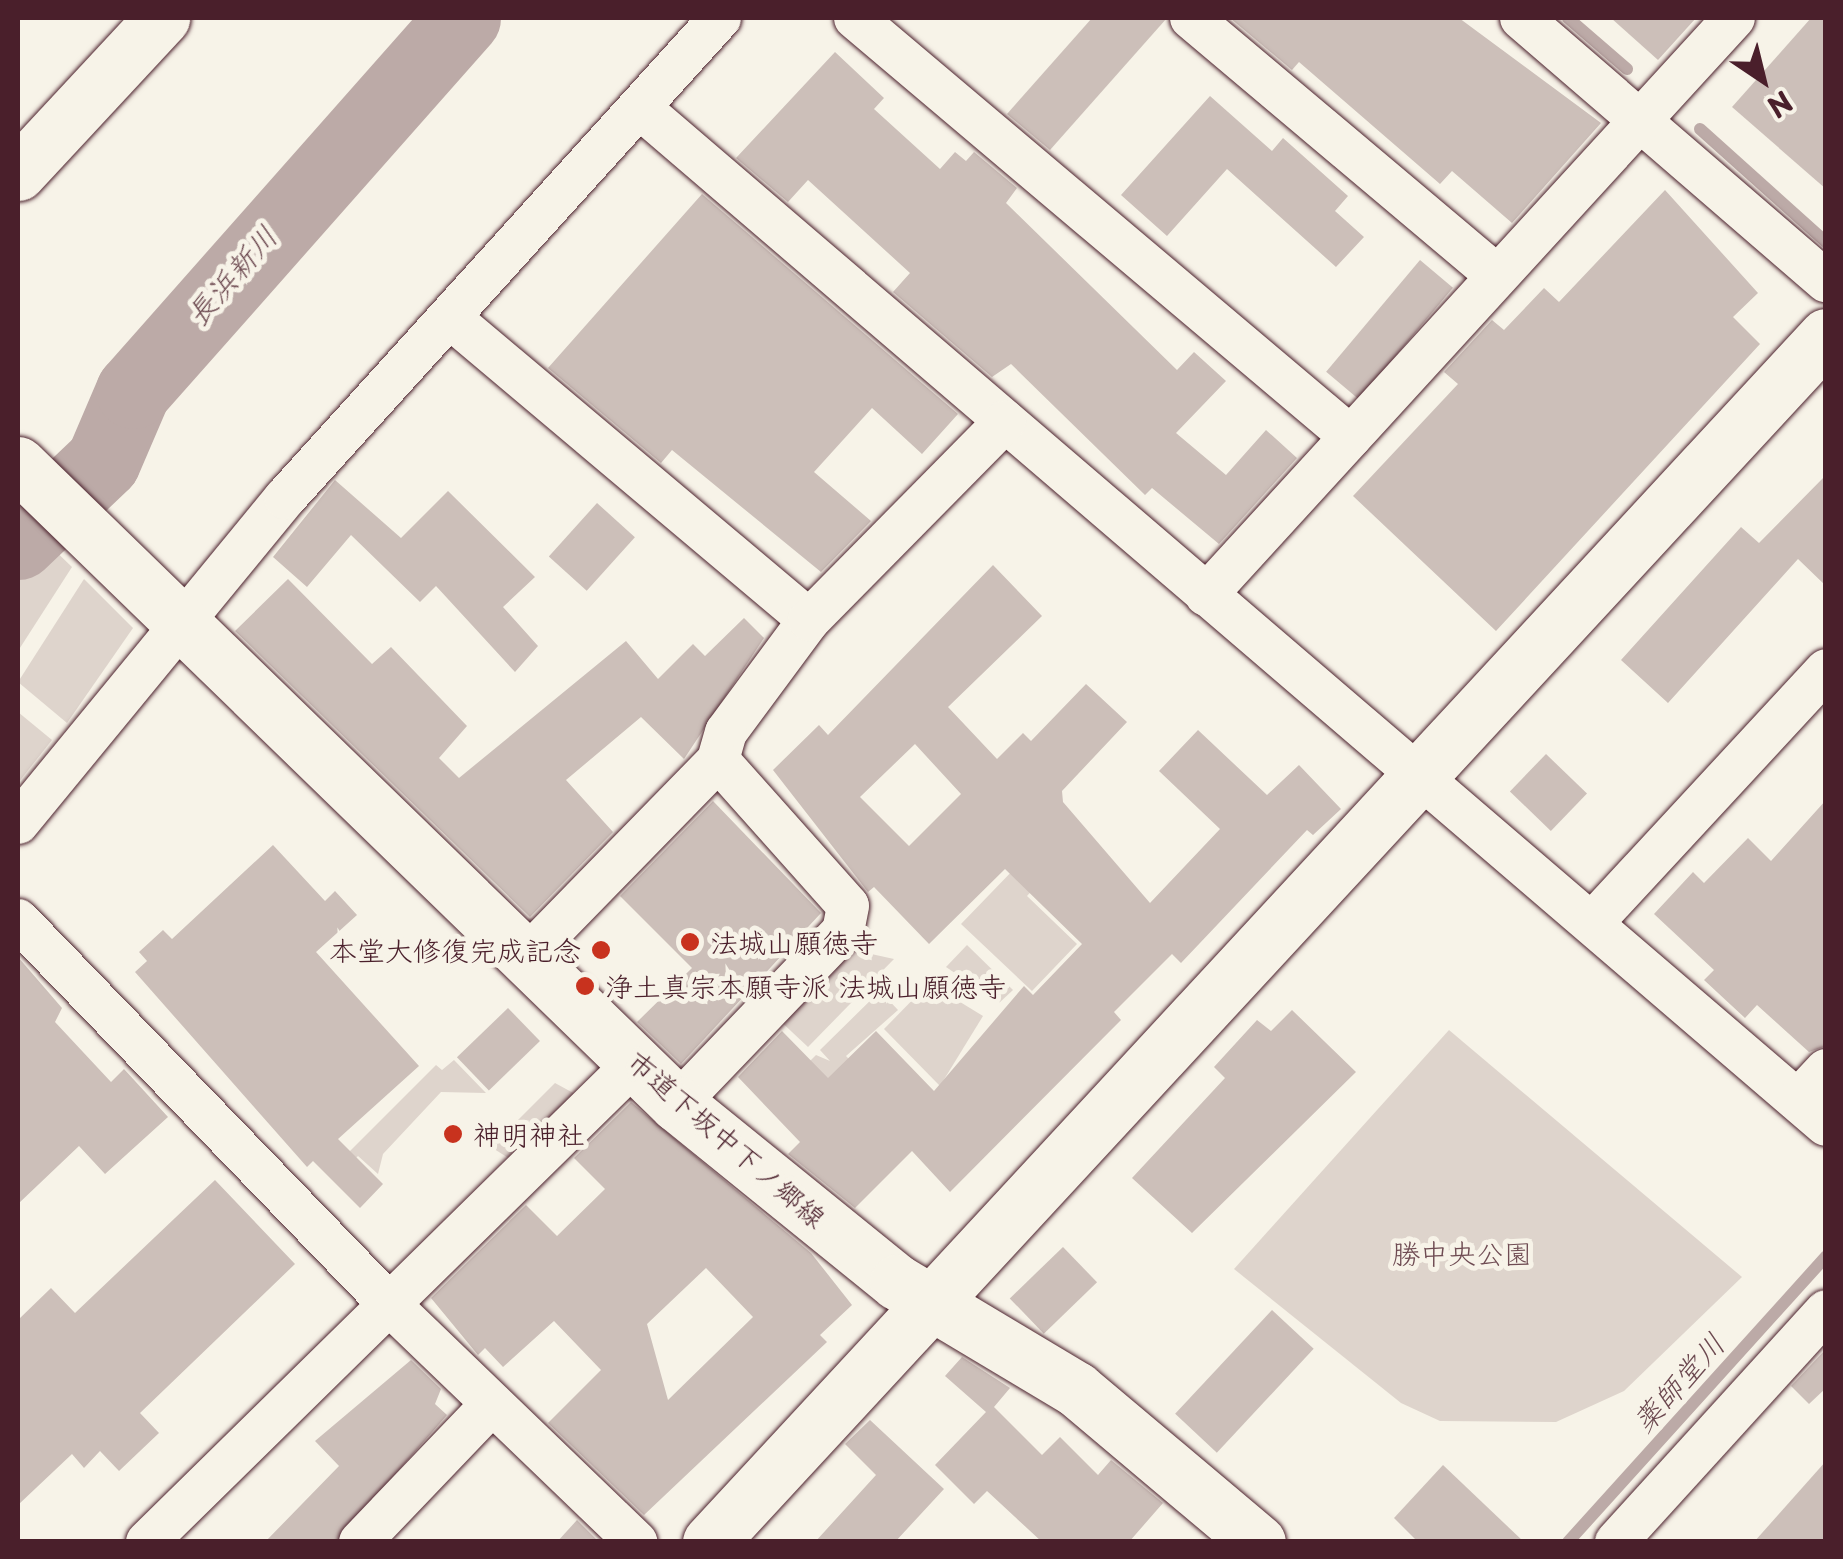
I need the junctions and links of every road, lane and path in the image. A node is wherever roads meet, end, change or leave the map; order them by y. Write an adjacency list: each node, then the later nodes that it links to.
1 (162, 18): 9 (street)
2 (720, 18): 7 (street)
3 (855, 18): 15 (street)
4 (1191, 18): 10 (street)
5 (1521, 18): 8 (street)
6 (1734, 18): 8 (street)
7 (640, 108): 12 (street); 14 (street)
8 (1644, 122): 10 (street); 11 (street)
9 (18, 173)
10 (1497, 276): 15 (street)
11 (1826, 281)
12 (454, 321): 18 (street); 19 (street)
13 (1826, 336): 22 (street)
14 (1006, 421): 17 (street); 19 (street)
15 (1351, 438): 17 (street)
16 (18, 464): 18 (street, 市道下坂中下ノ郷線)
17 (1206, 595): 22 (street)
18 (168, 609): 23 (street); 26 (street, 市道下坂中下ノ郷線)
19 (809, 620): 21 (street)
20 (1826, 670): 25 (street)
21 (718, 760): 26 (street); 29 (street)
22 (1421, 776): 25 (street); 30 (street)
23 (18, 823)
24 (18, 920): 31 (street)
25 (1592, 922): 28 (street)
26 (528, 955): 27 (street, 市道下坂中下ノ郷線)
27 (635, 1062): 29 (street, 市道下坂中下ノ郷線); 31 (street)
28 (1816, 1098)
29 (678, 1104): 30 (street, 市道下坂中下ノ郷線)
30 (934, 1301): 37 (street); 38 (street, 市道下坂中下ノ郷線)
31 (390, 1305): 33 (street); 34 (street)
32 (1826, 1312): 39 (street)
33 (492, 1404): 35 (street); 36 (street)
34 (147, 1542)
35 (360, 1542)
36 (636, 1542)
37 (710, 1542)
38 (1258, 1542)
39 (1616, 1542)

